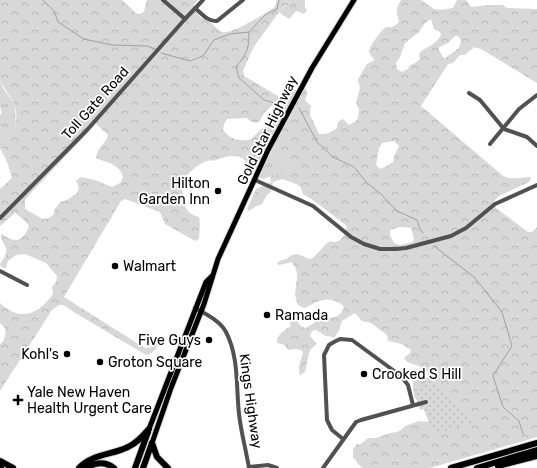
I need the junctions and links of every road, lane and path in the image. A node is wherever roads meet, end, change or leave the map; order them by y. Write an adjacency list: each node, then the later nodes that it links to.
1 (163, 0): 6 (street)
2 (203, 0): 5 (street, Toll Gate Road)
3 (243, 0): 5 (street)
4 (354, 0): 12 (main road, Gold Star Highway)
5 (195, 8): 6 (street, Toll Gate Road)
6 (185, 19): 14 (street, Toll Gate Road)
7 (469, 93): 9 (street)
8 (537, 95): 9 (street)
9 (504, 128): 10 (street); 11 (street)
10 (490, 144)
11 (537, 146)
12 (255, 180): 13 (street); 16 (main road, Gold Star Highway)
13 (537, 185)
14 (0, 218)
15 (0, 271): 17 (street)
16 (212, 276): 18 (main road, Gold Star Highway); 19 (main road, Gold Star Highway)
17 (27, 285)
18 (195, 308): 19 (street, Kings Highway); 22 (main road, Gold Star Highway)
19 (202, 312): 24 (main road, Gold Star Highway); 29 (street, Kings Highway)
20 (426, 402): 21 (street)
21 (413, 406): 23 (street); 23 (street)
22 (149, 429): 31 (highway); 34 (highway)
23 (343, 440): 38 (street)
24 (152, 443): 35 (highway); 36 (highway)
25 (537, 443): 39 (highway)
26 (537, 450): 40 (highway)
27 (537, 456): 41 (highway)
28 (0, 461): 30 (highway)
29 (249, 467): 37 (street, Kings Highway)
30 (12, 468)
31 (79, 468)
32 (86, 468): 33 (highway)
33 (114, 468)
34 (135, 468)
35 (143, 468)
36 (168, 468)
37 (277, 468)
38 (323, 468)
39 (451, 468)
40 (477, 468)
41 (490, 468)

